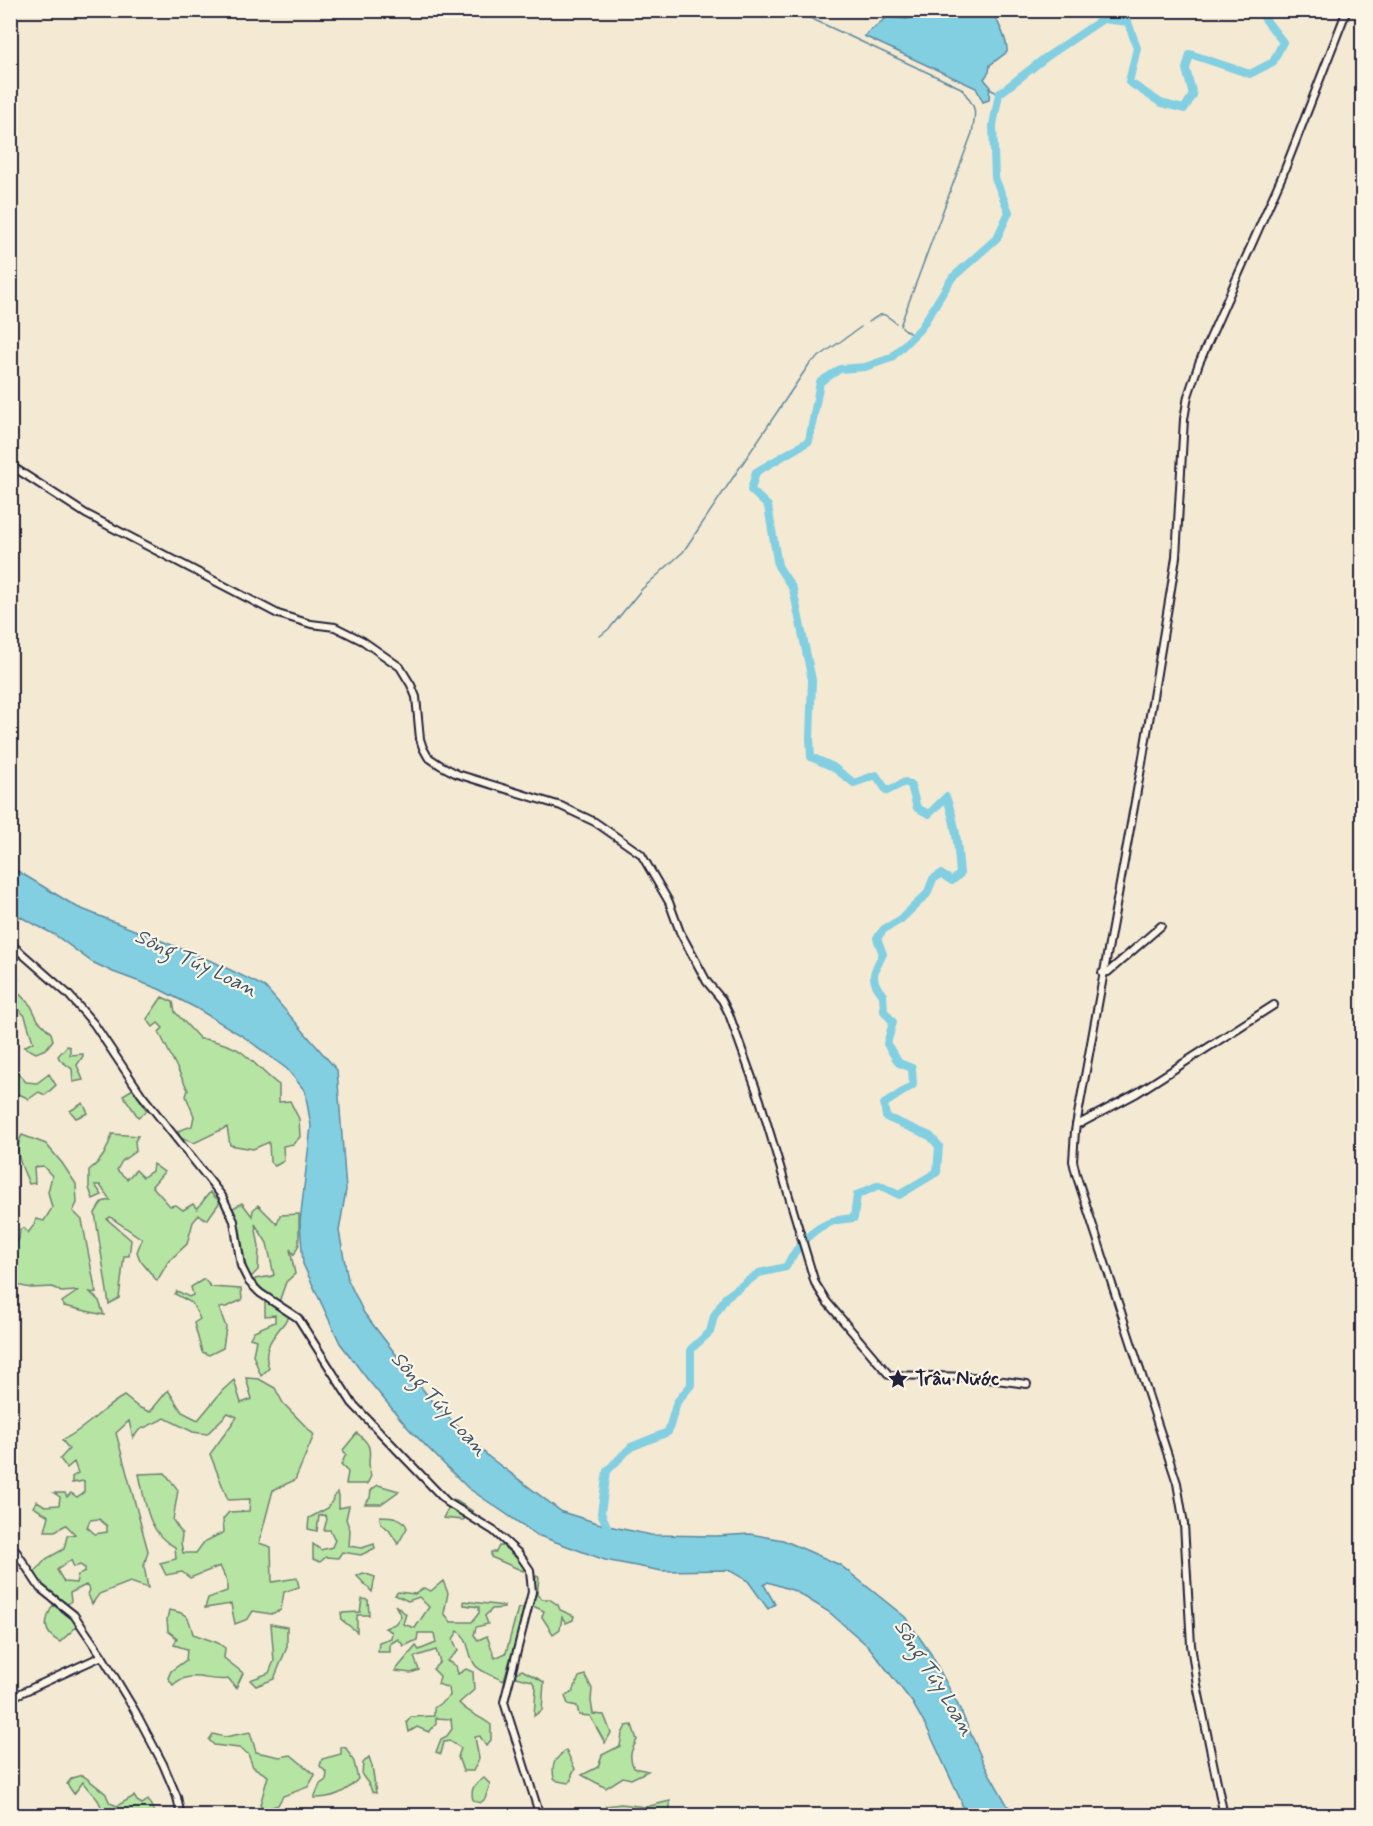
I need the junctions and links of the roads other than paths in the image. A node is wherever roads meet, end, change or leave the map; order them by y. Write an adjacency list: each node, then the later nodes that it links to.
1 (1347, 10): 5 (street)
2 (10, 465): 8 (street)
3 (1161, 926): 5 (street)
4 (10, 943): 13 (street)
5 (1102, 973): 7 (street)
6 (1274, 1005): 7 (street)
7 (1076, 1124): 14 (street)
8 (1027, 1384)
9 (10, 1542): 10 (street)
10 (102, 1656): 11 (street); 12 (street)
11 (10, 1698)
12 (181, 1815)
13 (540, 1815)
14 (1224, 1815)

